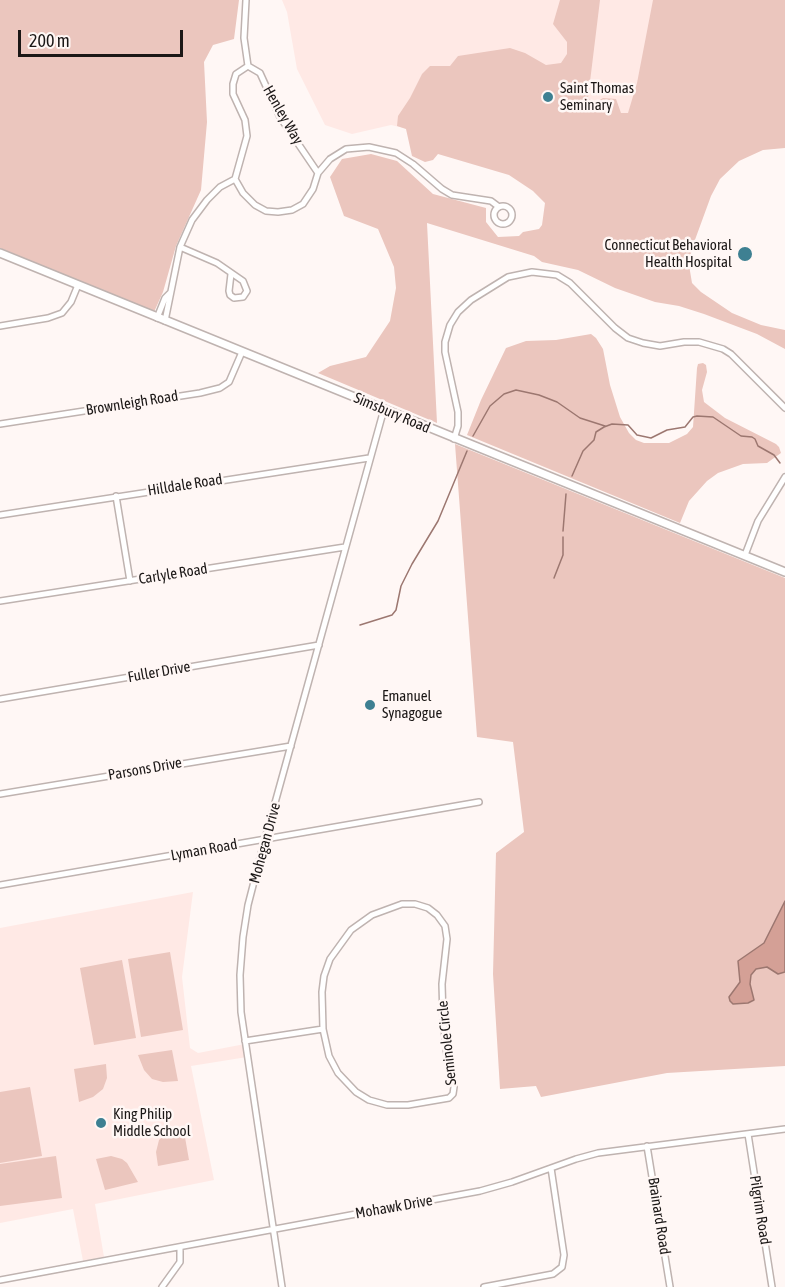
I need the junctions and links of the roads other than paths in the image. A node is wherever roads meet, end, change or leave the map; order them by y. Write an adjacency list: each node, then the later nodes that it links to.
1 (246, 0): 2 (street)
2 (249, 66): 3 (street, Henley Way); 4 (street)
3 (318, 173): 4 (street); 5 (street)
4 (235, 179): 6 (street)
5 (499, 207)
6 (180, 248): 8 (street); 10 (street)
7 (0, 253): 9 (main road, Simsbury Road)
8 (231, 274): 8 (street)
9 (78, 285): 10 (main road, Simsbury Road); 11 (street)
10 (161, 319): 12 (main road, Simsbury Road)
11 (0, 326)
12 (242, 352): 14 (main road, Simsbury Road); 15 (street, Brownleigh Road)
13 (785, 408): 16 (street)
14 (384, 409): 16 (main road, Simsbury Road); 17 (street, Mohegan Drive)
15 (0, 424)
16 (454, 439): 22 (main road, Simsbury Road)
17 (369, 458): 19 (street, Hilldale Road); 21 (street, Mohegan Drive)
18 (785, 477): 22 (street)
19 (116, 496): 20 (street, Hilldale Road); 24 (street)
20 (0, 515)
21 (345, 547): 24 (street, Carlyle Road); 26 (street, Mohegan Drive)
22 (745, 555): 23 (main road, Simsbury Road)
23 (785, 572)
24 (130, 581): 25 (street, Carlyle Road)
25 (0, 602)
26 (319, 645): 27 (street, Fuller Drive); 28 (street, Mohegan Drive)
27 (0, 699)
28 (291, 746): 29 (street, Parsons Drive); 31 (street, Mohegan Drive)
29 (0, 794)
30 (479, 802): 31 (street, Lyman Road)
31 (265, 839): 32 (street, Lyman Road); 34 (street, Mohegan Drive)
32 (0, 885)
33 (323, 1029): 33 (street, Seminole Circle); 34 (street)
34 (245, 1041): 39 (street, Mohegan Drive)
35 (785, 1129): 36 (street, Mohawk Drive)
36 (748, 1134): 37 (street, Mohawk Drive); 46 (street, Pilgrim Road)
37 (647, 1146): 38 (street, Mohawk Drive); 45 (street, Brainard Road)
38 (551, 1168): 39 (street, Mohawk Drive); 44 (street)
39 (273, 1229): 40 (street, Mohawk Drive); 43 (street, Mohegan Drive)
40 (180, 1247): 41 (street, Mohawk Drive); 42 (street)
41 (0, 1280)
42 (162, 1287)
43 (282, 1287)
44 (484, 1287)
45 (670, 1287)
46 (772, 1287)

